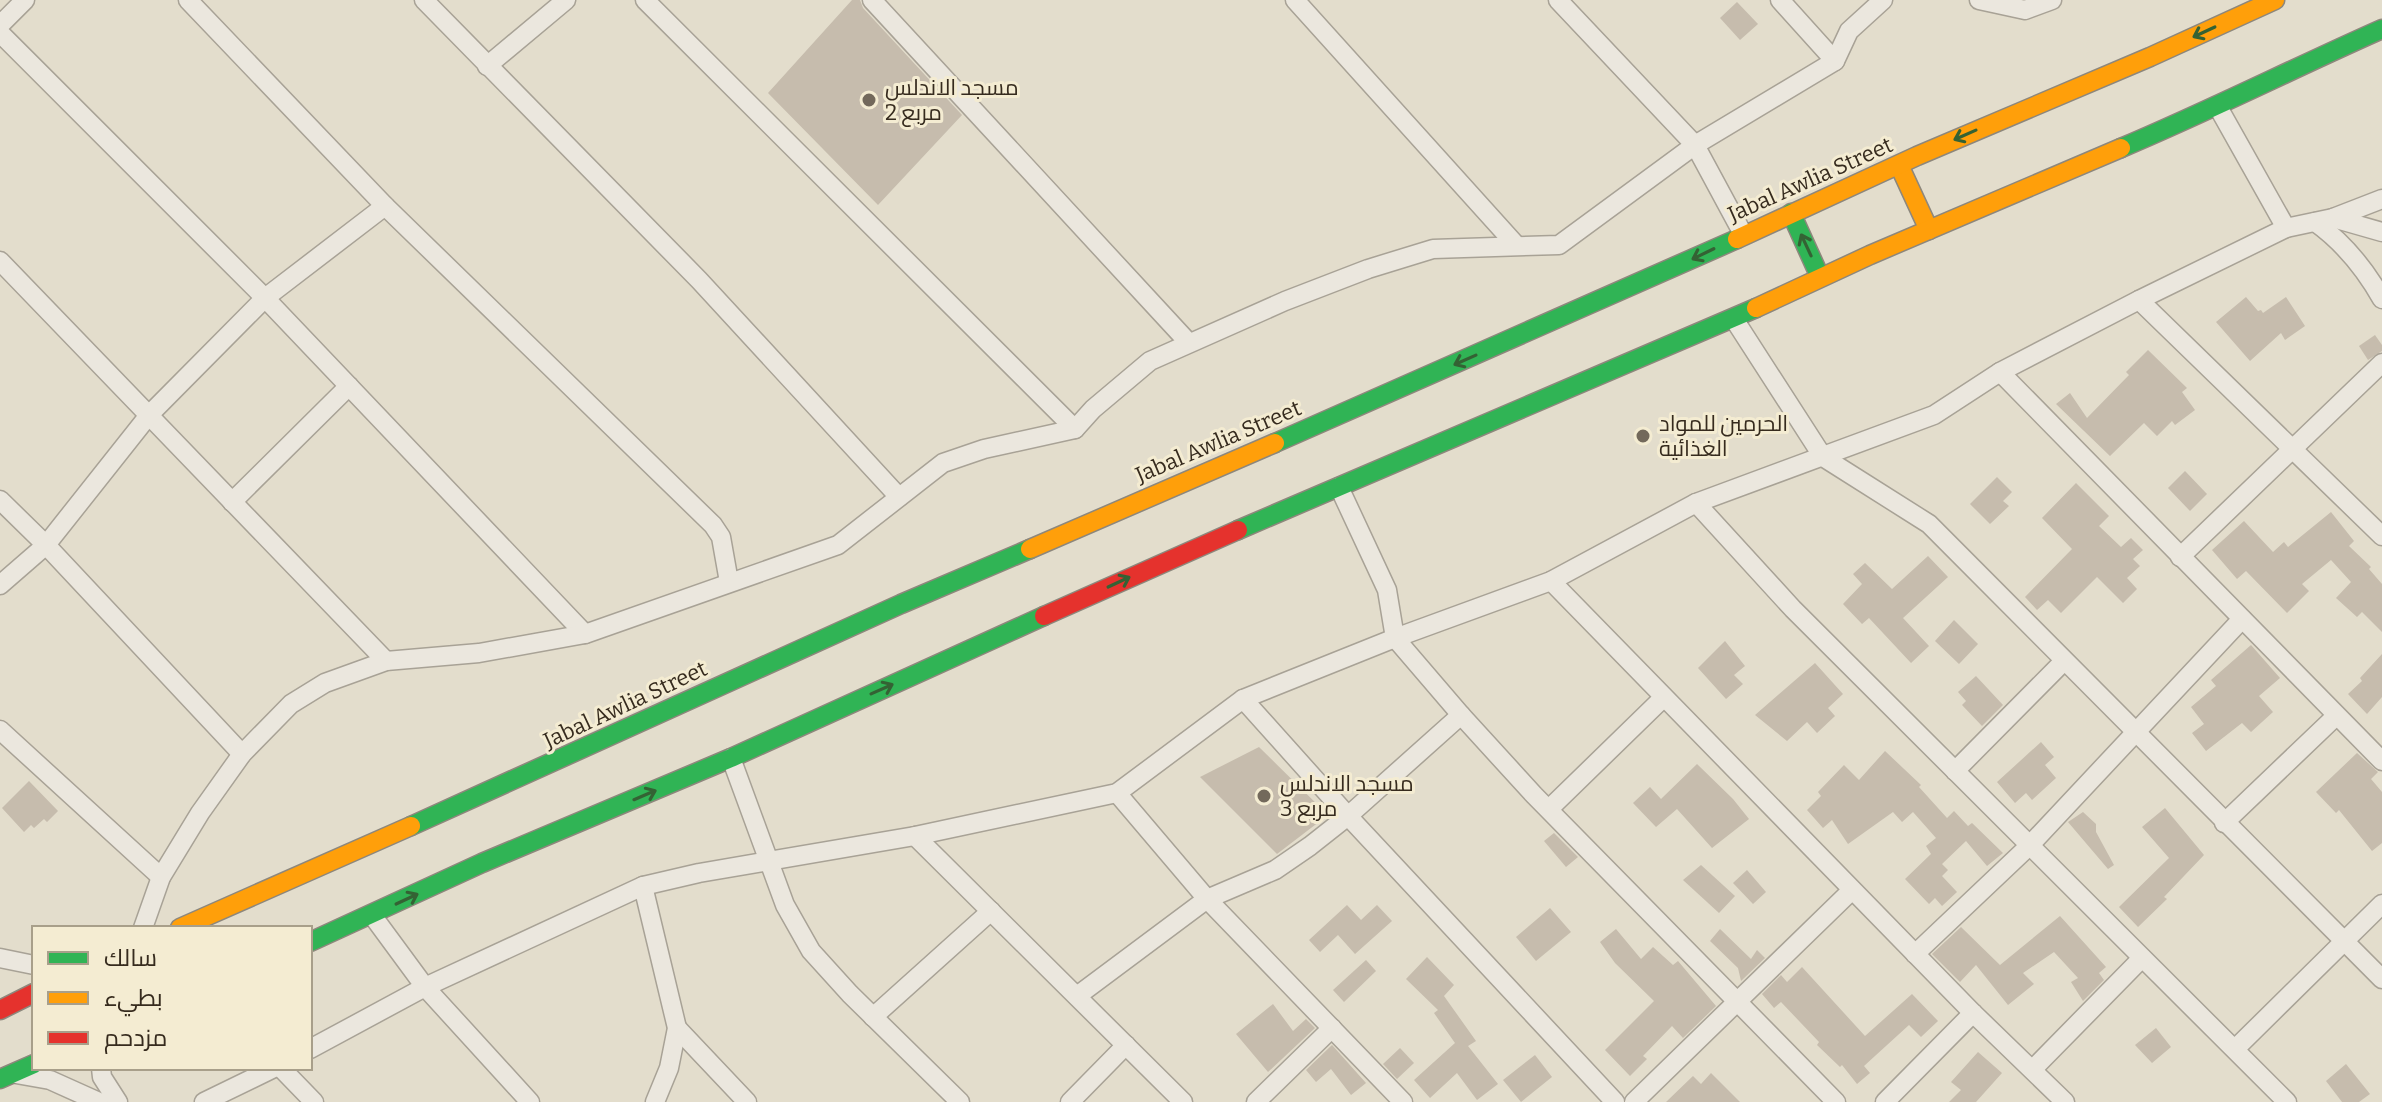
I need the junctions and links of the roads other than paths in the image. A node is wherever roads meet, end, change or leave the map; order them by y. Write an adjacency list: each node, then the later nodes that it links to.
1 (25, 0): 15 (street)
2 (188, 0): 24 (street)
3 (424, 0): 19 (street)
4 (566, 0): 19 (street)
5 (645, 0): 43 (street)
6 (1295, 0): 31 (street)
7 (1558, 0): 21 (street)
8 (1780, 0): 18 (street)
9 (1883, 0): 18 (street)
10 (1979, 0): 14 (street)
11 (2052, 0): 14 (street)
12 (2275, 0): 22 (highway, Jabal Awlia Street, one-way to 22)
13 (881, 3): 38 (street)
14 (2020, 5)
15 (0, 25)
16 (2382, 29): 20 (highway)
17 (0, 33): 34 (street)
18 (1835, 61): 21 (street)
19 (487, 66): 47 (street)
20 (2218, 107): 27 (street); 28 (highway)
21 (1695, 145): 30 (street); 31 (street)
22 (1899, 165): 25 (highway, Jabal Awlia Street); 28 (highway)
23 (2382, 199): 26 (street)
24 (385, 206): 34 (street); 55 (street)
25 (1791, 213): 30 (highway, Jabal Awlia Street); 33 (highway, one-way to 25)
26 (2324, 220): 27 (street); 29 (street); 35 (street)
27 (2286, 228): 36 (street)
28 (1929, 230): 33 (highway)
29 (2382, 232)
30 (1743, 234): 87 (highway, Jabal Awlia Street, one-way to 87)
31 (1516, 245): 38 (street)
32 (0, 261): 42 (street)
33 (1820, 277): 37 (highway)
34 (265, 298): 41 (street); 42 (street)
35 (2382, 299)
36 (2139, 300): 40 (street); 44 (street)
37 (1734, 319): 45 (street); 46 (highway)
38 (1188, 342): 43 (street)
39 (2382, 363): 44 (street)
40 (2000, 372): 45 (street); 53 (street)
41 (349, 386): 49 (street); 58 (street)
42 (149, 415): 49 (street); 52 (street)
43 (1075, 429): 47 (street)
44 (2294, 449): 51 (street); 53 (street)
45 (1823, 457): 50 (street); 61 (street)
46 (1339, 487): 59 (street); 70 (highway, one-way to 46)
47 (899, 497): 55 (street)
48 (0, 500): 52 (street)
49 (232, 502): 60 (street)
50 (1696, 503): 54 (street); 71 (street)
51 (2382, 536)
52 (46, 545): 56 (street); 69 (street)
53 (2180, 557): 57 (street)
54 (1551, 581): 59 (street); 62 (street)
55 (729, 582): 58 (street)
56 (0, 585)
57 (2242, 619): 65 (street); 67 (street)
58 (585, 634): 60 (street)
59 (1395, 638): 63 (street); 64 (street)
60 (386, 661): 69 (street)
61 (2064, 661): 67 (street); 71 (street)
62 (1663, 698): 73 (street); 81 (street)
63 (1243, 699): 72 (street); 74 (street)
64 (1461, 715): 73 (street); 74 (street)
65 (2336, 716): 68 (street); 75 (street)
66 (0, 730): 79 (street)
67 (2135, 732): 75 (street); 77 (street)
68 (2378, 748)
69 (242, 754): 79 (street)
70 (731, 758): 78 (street); 85 (highway, one-way to 70)
71 (1955, 771): 77 (street)
72 (1117, 793): 76 (street); 82 (street)
73 (1549, 809): 98 (street)
74 (1348, 816): 82 (street); 125 (street)
75 (2224, 823): 89 (street)
76 (915, 836): 78 (street); 84 (street)
77 (2029, 846): 90 (street); 92 (street)
78 (768, 861): 80 (street); 101 (street)
79 (161, 877): 86 (street)
80 (643, 886): 95 (street); 102 (street)
81 (1852, 890): 90 (street); 98 (street)
82 (1207, 899): 97 (street); 103 (street)
83 (2382, 904): 89 (street)
84 (991, 911): 97 (street); 101 (street)
85 (372, 915): 88 (highway); 95 (street)
86 (144, 926)
87 (185, 926)
88 (312, 941)
89 (2343, 942): 94 (street); 106 (street)
90 (1915, 954): 100 (street)
91 (0, 958): 93 (street)
92 (2142, 958): 106 (street); 108 (street)
93 (32, 965)
94 (2382, 979)
95 (425, 987): 105 (street); 117 (street)
96 (32, 994): 99 (highway)
97 (1077, 996): 104 (street)
98 (1737, 1003): 126 (street); 127 (street)
99 (0, 1010)
100 (1973, 1013): 108 (street); 128 (street)
101 (873, 1017): 120 (street)
102 (677, 1028): 118 (street); 119 (street)
103 (1332, 1028): 123 (street); 124 (street)
104 (1126, 1045): 121 (street); 122 (street)
105 (312, 1048)
106 (2235, 1049): 130 (street)
107 (32, 1065): 112 (highway)
108 (2033, 1069): 129 (street)
109 (101, 1070): 114 (street)
110 (270, 1070): 115 (street)
111 (283, 1070): 116 (street)
112 (7, 1076): 113 (street)
113 (99, 1102)
114 (118, 1102)
115 (204, 1102)
116 (314, 1102)
117 (530, 1102)
118 (655, 1102)
119 (747, 1102)
120 (960, 1102)
121 (1070, 1102)
122 (1183, 1102)
123 (1256, 1102)
124 (1403, 1102)
125 (1615, 1102)
126 (1634, 1102)
127 (1836, 1102)
128 (1885, 1102)
129 (2065, 1102)
130 (2287, 1102)

